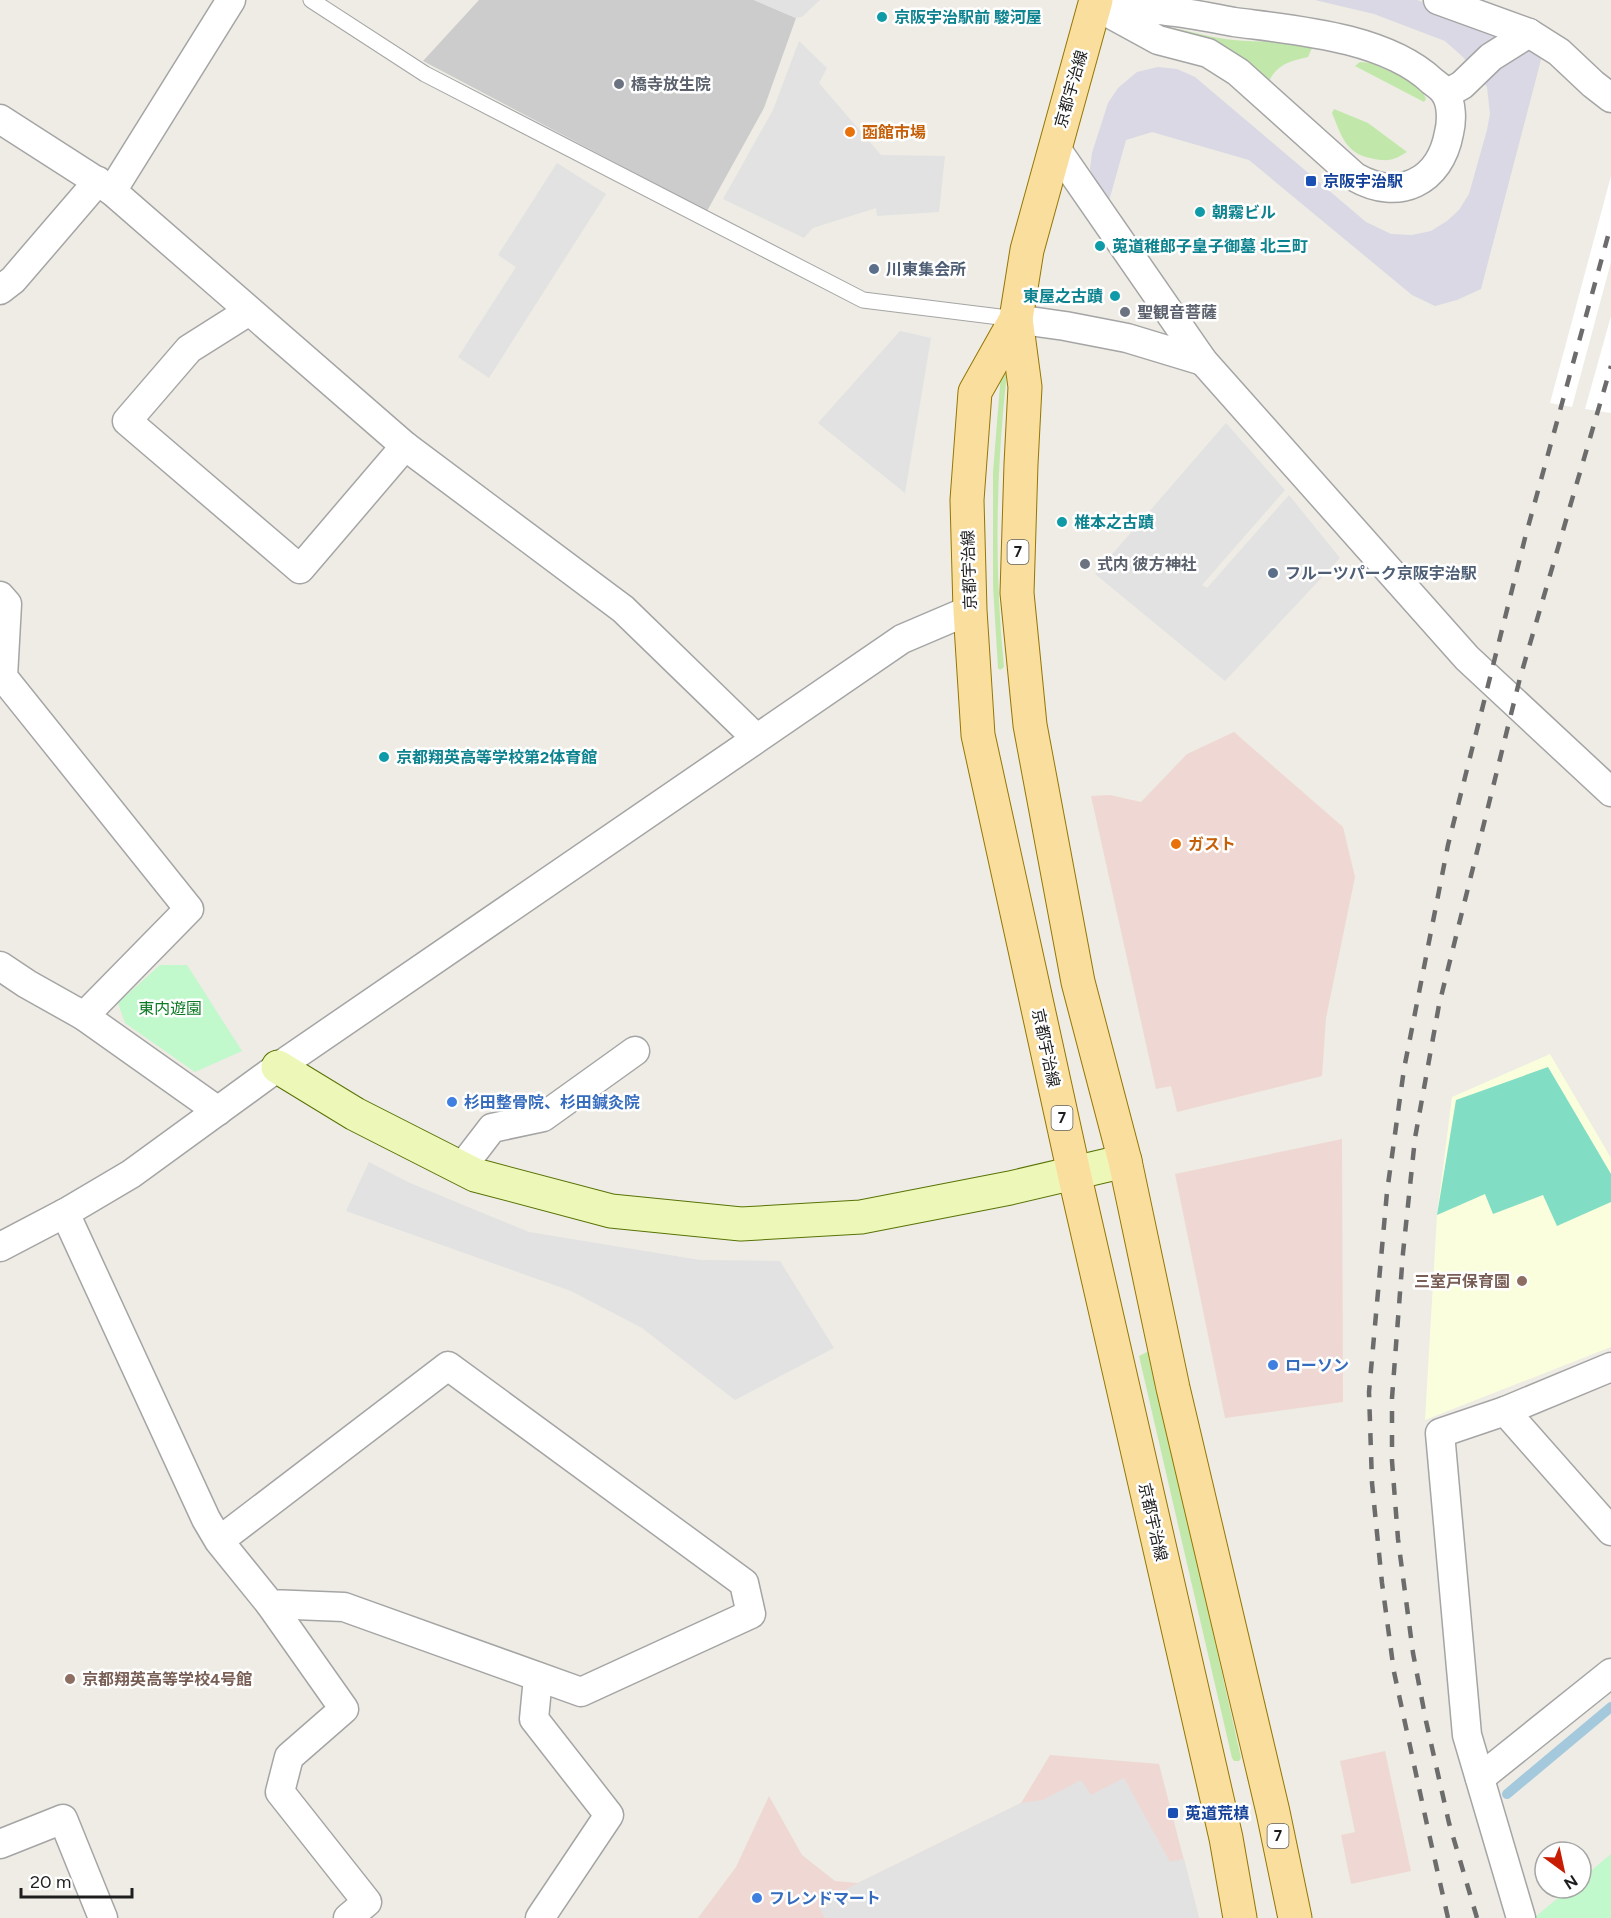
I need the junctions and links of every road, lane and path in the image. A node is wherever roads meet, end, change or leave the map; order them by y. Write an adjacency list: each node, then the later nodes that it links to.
1 (231, 0): 10 (street)
2 (312, 0): 14 (lane)
3 (1438, 0): 5 (street)
4 (1088, 2): 6 (street); 6 (street); 9 (main road, 京都宇治線 / 7)
5 (1528, 33): 6 (street); 7 (street)
6 (1446, 94)
7 (1611, 98)
8 (0, 119): 10 (street)
9 (1055, 147): 12 (street); 14 (main road, 京都宇治線 / 7)
10 (105, 186): 11 (street); 13 (street)
11 (0, 290)
12 (1153, 290): 15 (street); 16 (street)
13 (249, 310): 17 (street); 17 (street)
14 (1016, 320): 15 (street); 19 (main road, 京都宇治線 / 7); 27 (main road, 京都宇治線 / 7)
15 (1127, 338): 16 (street)
16 (1203, 361): 21 (street)
17 (405, 446): 20 (street)
18 (0, 596): 23 (street)
19 (970, 610): 20 (street); 29 (main road, 京都宇治線 / 7)
20 (756, 738): 25 (street)
21 (1611, 792)
22 (0, 966): 23 (street)
23 (84, 1016): 26 (street)
24 (635, 1051): 28 (street)
25 (278, 1067): 26 (street); 28 (street)
26 (218, 1112): 30 (street)
27 (1125, 1161): 29 (street); 45 (main road, 京都宇治線 / 7)
28 (462, 1167): 29 (street)
29 (1074, 1173): 44 (main road, 京都宇治線 / 7)
30 (65, 1213): 31 (street); 35 (street)
31 (0, 1247)
32 (1611, 1367): 33 (street)
33 (1505, 1411): 34 (street); 39 (street)
34 (1611, 1531)
35 (219, 1541): 36 (street); 38 (street)
36 (270, 1604): 38 (street); 42 (street)
37 (1611, 1673): 39 (street)
38 (538, 1677): 43 (street)
39 (1480, 1778): 46 (street)
40 (0, 1844): 41 (street)
41 (103, 1918)
42 (348, 1918)
43 (540, 1918)
44 (1240, 1918)
45 (1295, 1918)
46 (1521, 1918)

